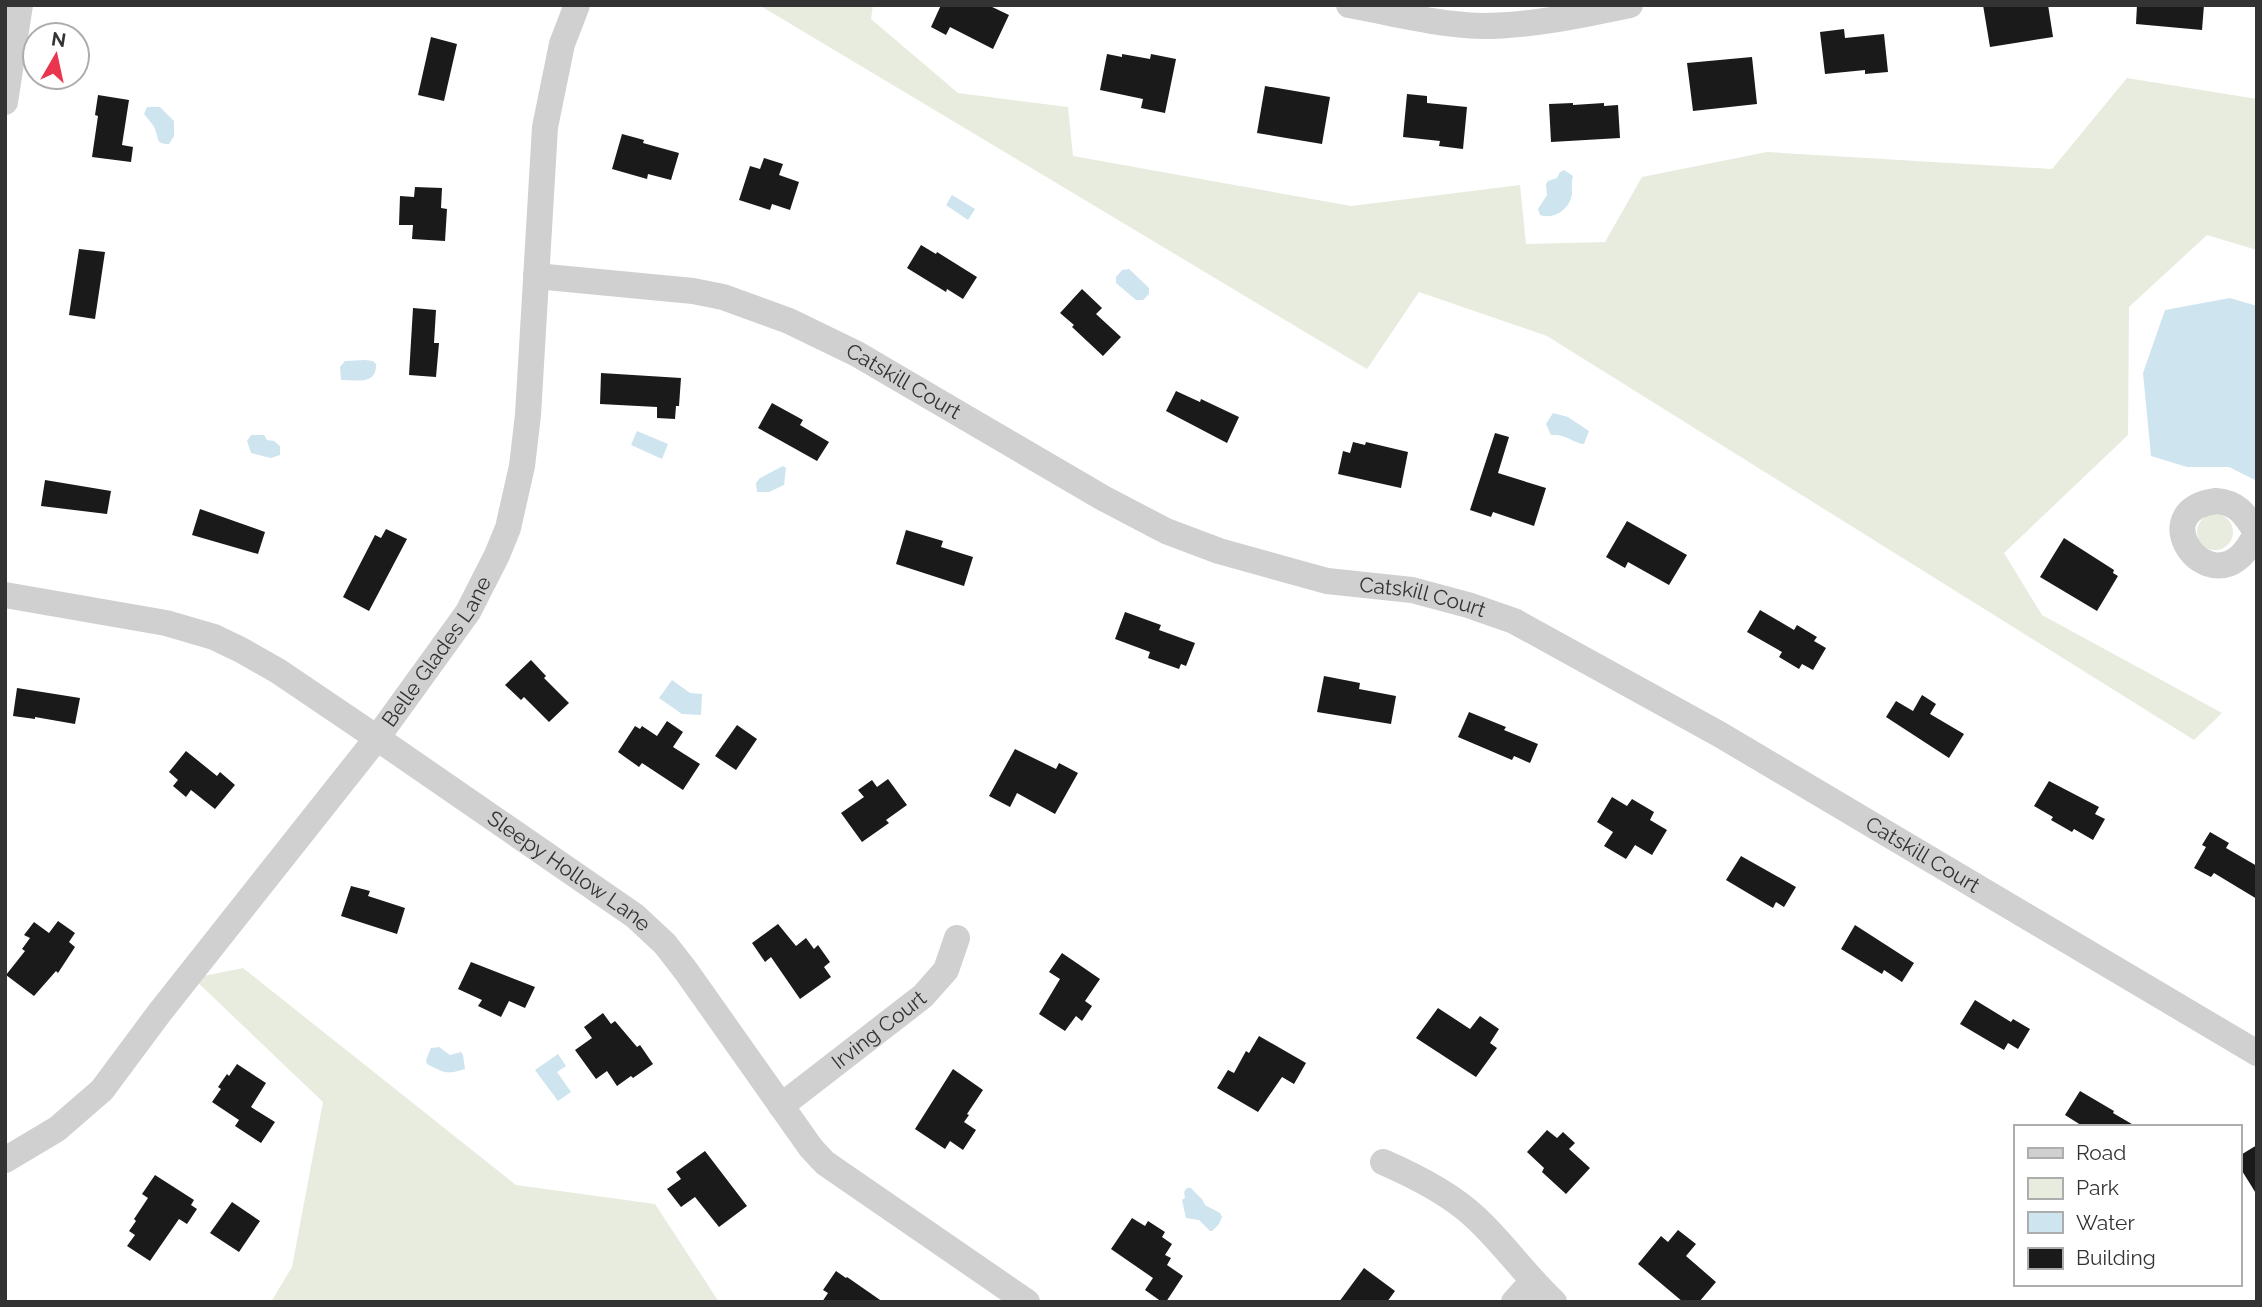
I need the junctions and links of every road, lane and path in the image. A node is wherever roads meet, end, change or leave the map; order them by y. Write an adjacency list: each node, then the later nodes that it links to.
1 (20, 5): 5 (street)
2 (577, 5): 6 (street, Belle Glades Lane)
3 (1349, 5): 4 (street)
4 (1630, 5)
5 (5, 102)
6 (536, 276): 8 (street, Belle Glades Lane); 10 (street, Catskill Court)
7 (5, 595): 8 (street, Sleepy Hollow Lane)
8 (377, 738): 11 (street, Sleepy Hollow Lane); 12 (street, Belle Glades Lane)
9 (957, 939): 11 (street, Irving Court)
10 (2257, 1053)
11 (781, 1106): 15 (street, Sleepy Hollow Lane)
12 (5, 1160)
13 (1383, 1162): 14 (street)
14 (1532, 1282): 16 (street); 17 (street)
15 (1027, 1302)
16 (1514, 1302)
17 (1554, 1302)

